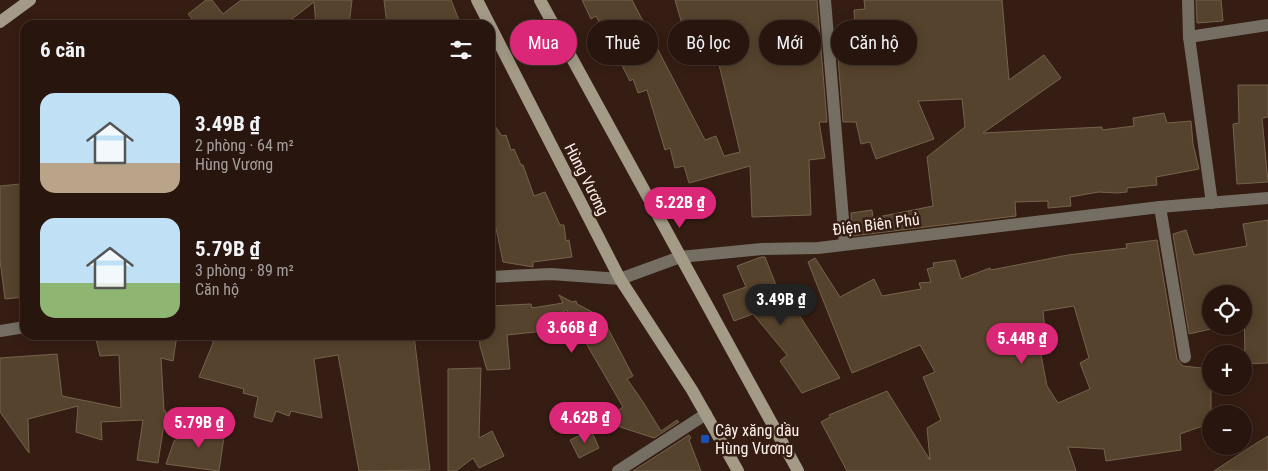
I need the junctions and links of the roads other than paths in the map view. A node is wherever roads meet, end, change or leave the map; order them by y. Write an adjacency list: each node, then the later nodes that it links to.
1 (30, 0): 7 (main road)
2 (478, 0): 6 (main road, Hùng Vương)
3 (540, 0): 15 (main road)
4 (825, 0): 14 (street)
5 (1188, 0): 10 (street)
6 (488, 20)
7 (0, 22)
8 (1268, 25): 10 (street)
9 (495, 33): 17 (main road, Hùng Vương)
10 (1189, 37): 12 (street)
11 (1268, 198): 12 (street, Điện Biên Phủ)
12 (1212, 203): 13 (street, Điện Biên Phủ)
13 (1160, 207): 14 (street, Điện Biên Phủ); 20 (street)
14 (845, 244): 15 (street, Điện Biên Phủ)
15 (680, 257): 17 (street, Điện Biên Phủ); 24 (main road)
16 (495, 277): 17 (street, Điện Biên Phủ)
17 (620, 279): 21 (main road, Hùng Vương)
18 (20, 328): 19 (street)
19 (0, 331)
20 (1185, 357)
21 (706, 414): 22 (street); 23 (main road, Hùng Vương)
22 (618, 471)
23 (738, 471)
24 (798, 471)

